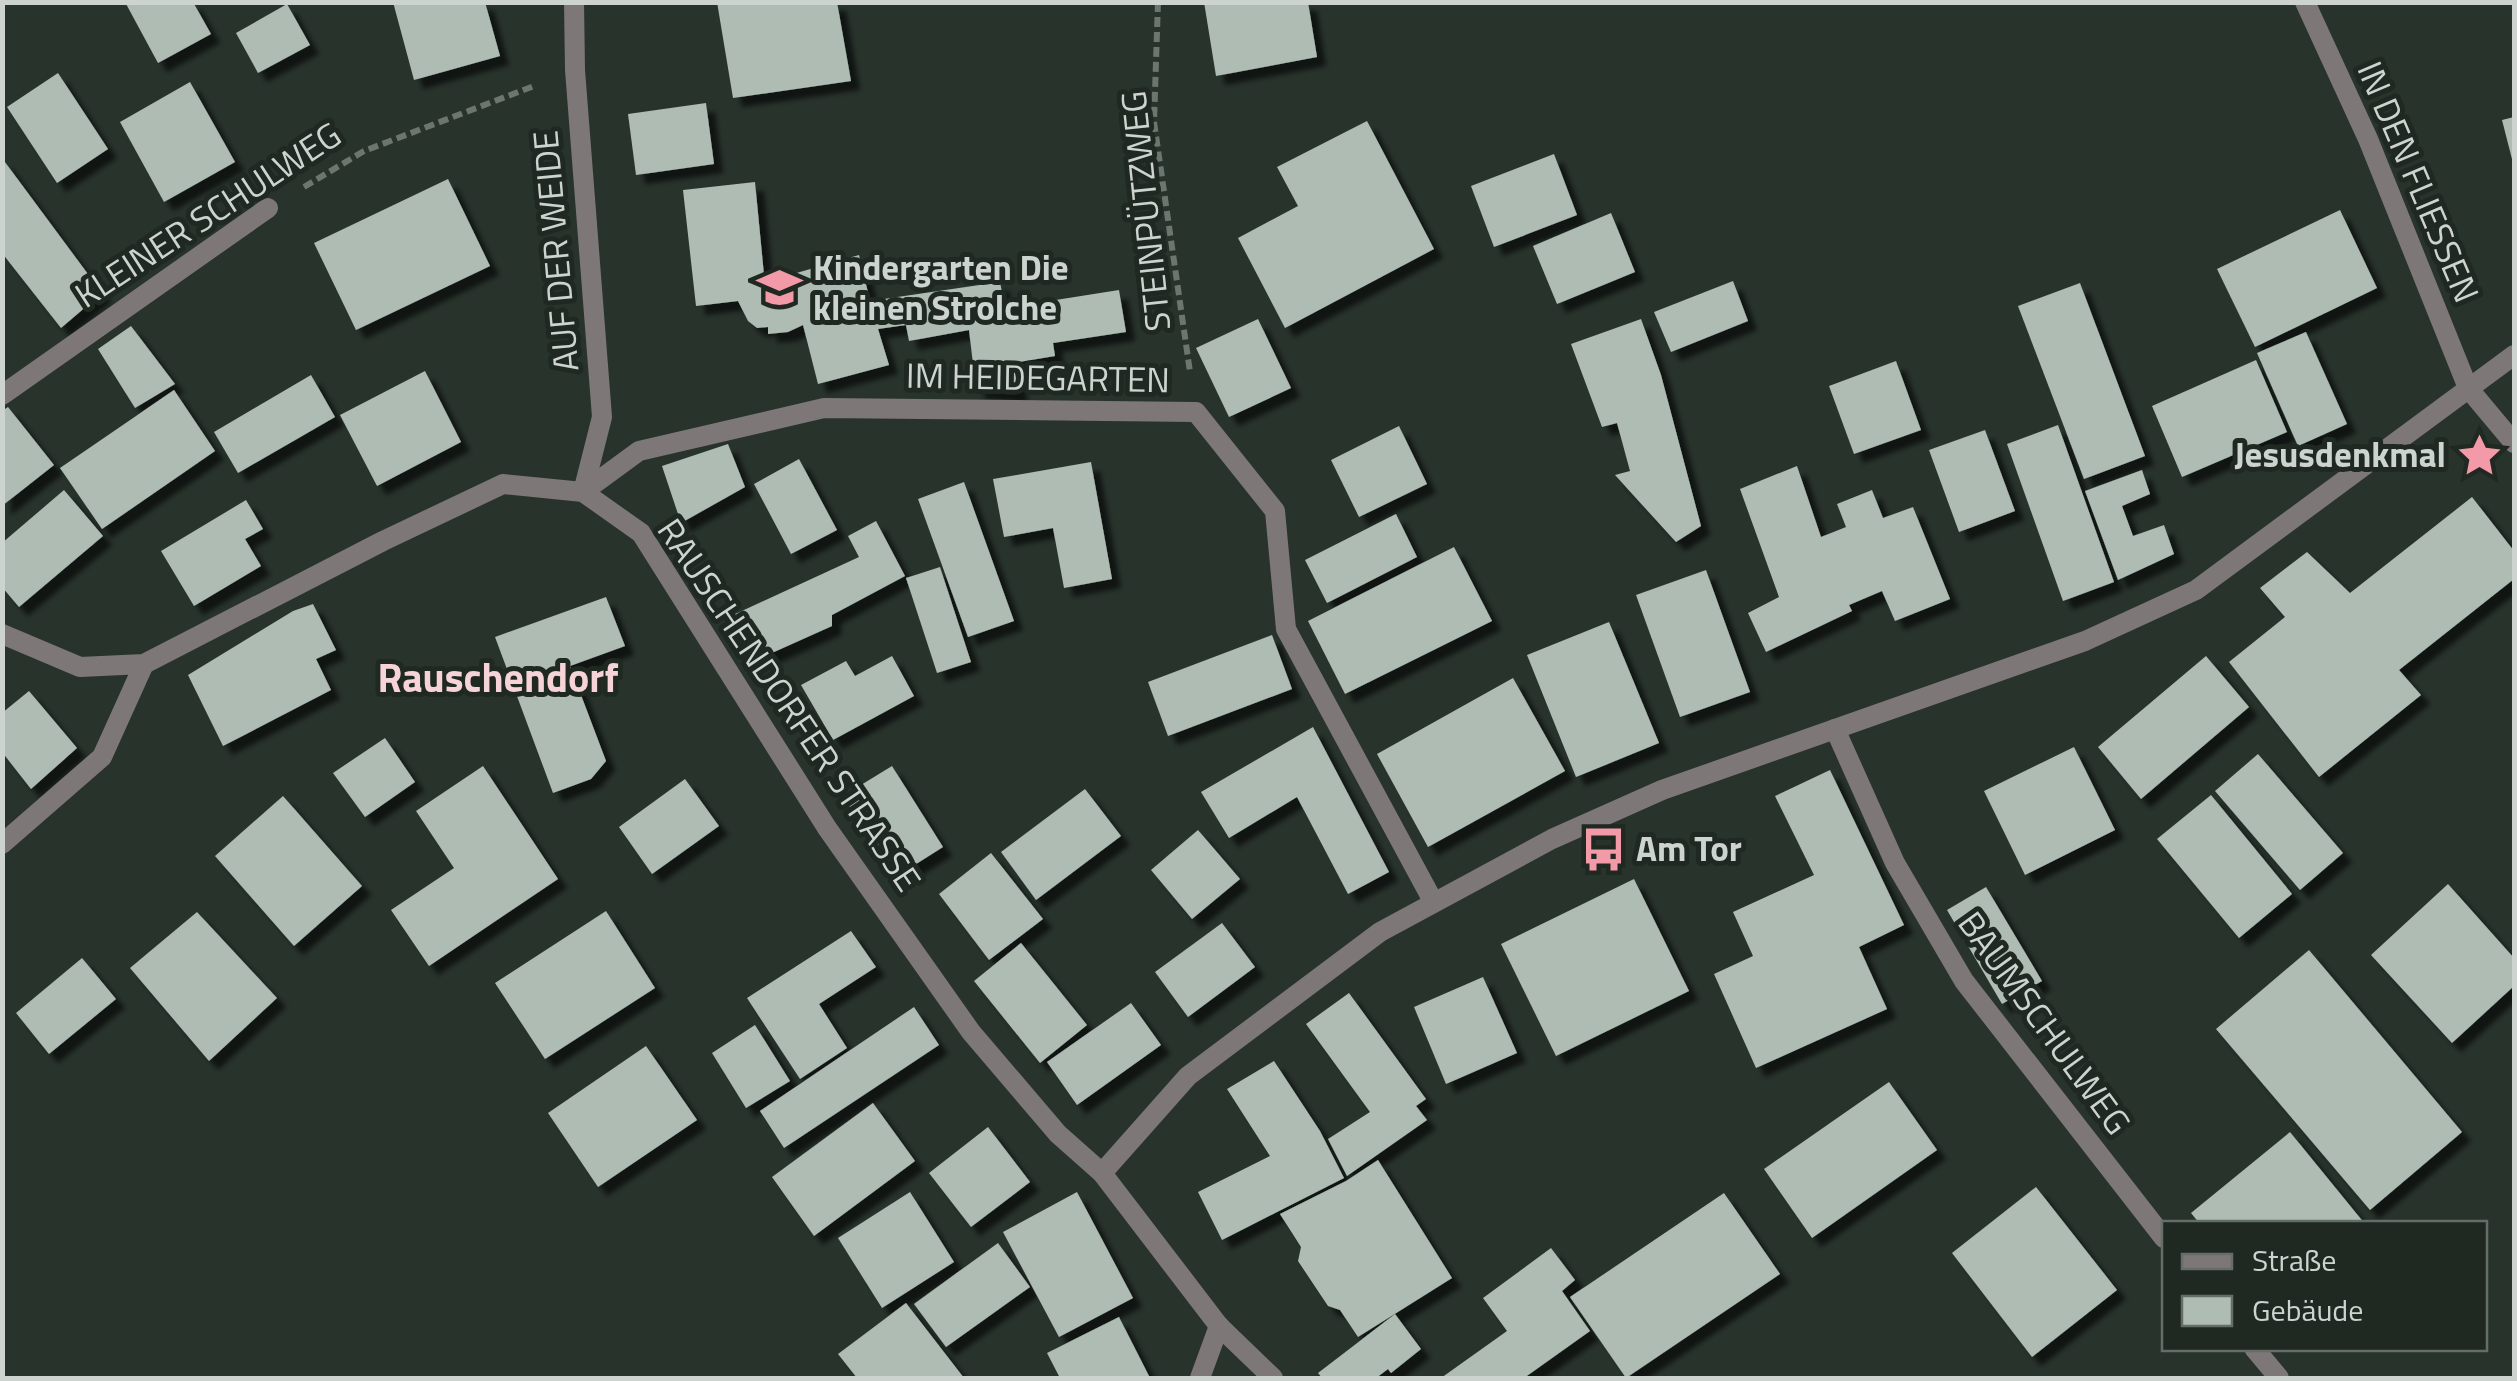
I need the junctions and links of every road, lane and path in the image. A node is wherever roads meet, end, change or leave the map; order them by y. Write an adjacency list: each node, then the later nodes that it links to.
1 (574, 2): 4 (street, AUF DER WEIDE)
2 (1158, 2): 9 (path, STEINPÜTZWEG)
3 (2304, 2): 7 (street, IN DEN FLIESSEN)
4 (574, 70): 5 (path, KLEINER SCHULWEG); 11 (street, AUF DER WEIDE)
5 (268, 208): 8 (street, KLEINER SCHULWEG)
6 (2514, 355): 7 (street)
7 (2468, 388): 10 (street, IN DEN FLIESSEN); 14 (street)
8 (2, 395)
9 (1196, 412): 11 (street, IM HEIDEGARTEN); 16 (street, IM HEIDEGARTEN)
10 (2514, 443)
11 (583, 492): 13 (street); 17 (street, RAUSCHENDORFER STRASSE)
12 (2, 634): 13 (street)
13 (144, 664): 15 (street)
14 (1835, 729): 16 (street); 18 (street, BAUMSCHULWEG)
15 (2, 844)
16 (1433, 902): 17 (street)
17 (1102, 1173): 19 (street, RAUSCHENDORFER STRASSE)
18 (2162, 1235)
19 (1218, 1326): 21 (street); 22 (street, RAUSCHENDORFER STRASSE)
20 (2256, 1351): 23 (street)
21 (1200, 1378)
22 (1272, 1378)
23 (2279, 1378)

